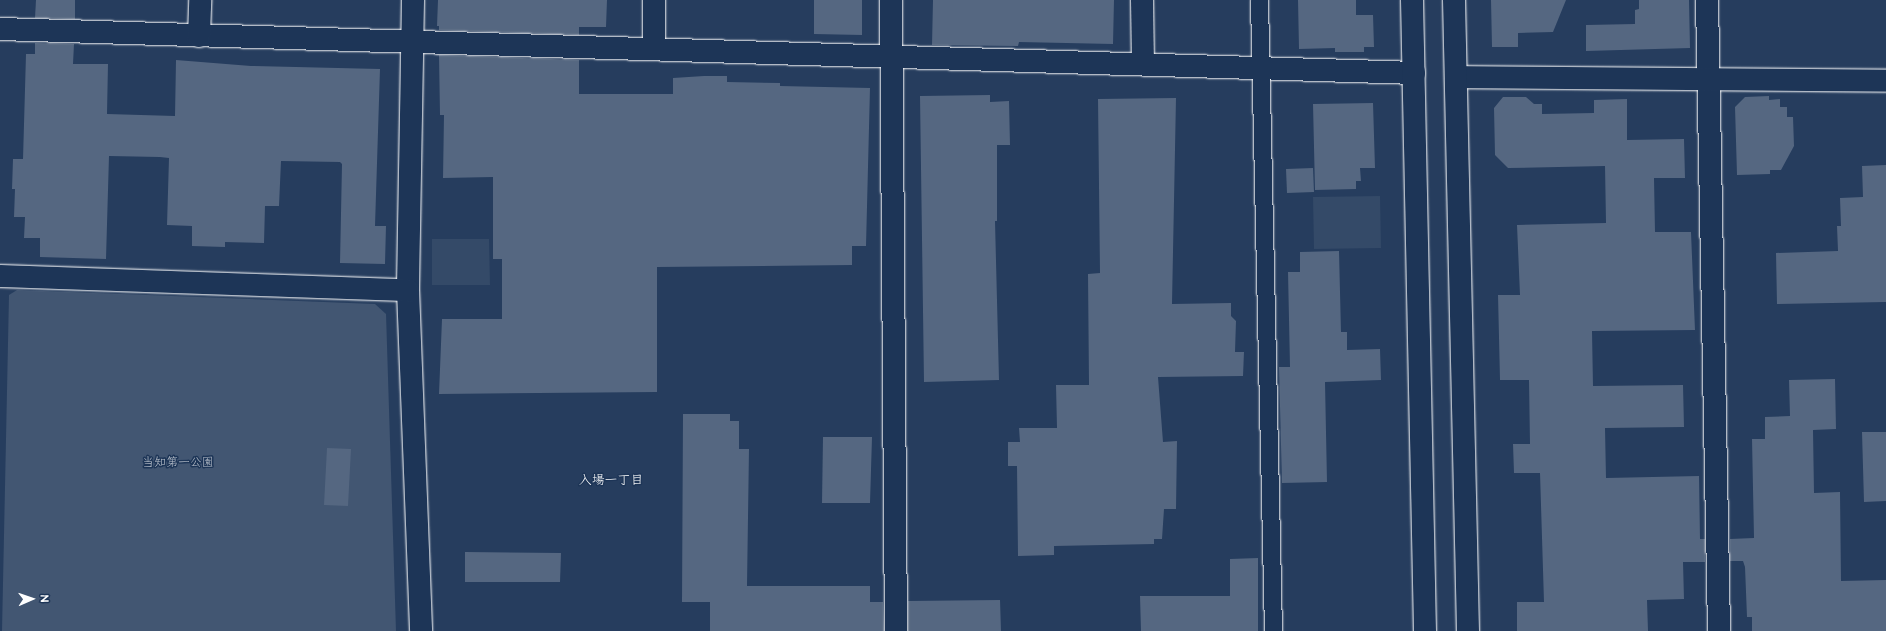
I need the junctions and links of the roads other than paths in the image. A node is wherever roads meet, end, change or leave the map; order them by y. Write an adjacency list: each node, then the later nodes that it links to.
1 (200, 0): 11 (street)
2 (413, 0): 12 (street)
3 (654, 0): 13 (street)
4 (891, 0): 14 (street)
5 (1142, 0): 15 (street)
6 (1259, 0): 16 (lane)
7 (1412, 0): 17 (street)
8 (1454, 0): 18 (street)
9 (1707, 0): 19 (street)
10 (0, 29): 11 (street)
11 (199, 36): 12 (street)
12 (412, 43): 13 (street); 22 (street)
13 (654, 49): 14 (street)
14 (892, 55): 15 (street); 24 (street)
15 (1143, 63): 16 (street)
16 (1261, 67): 17 (street); 25 (lane)
17 (1414, 73): 26 (street)
18 (1456, 77): 19 (street); 27 (street)
19 (1708, 79): 20 (street); 28 (street)
20 (1886, 81)
21 (0, 276): 22 (street)
22 (408, 290): 23 (street)
23 (421, 631)
24 (896, 631)
25 (1273, 631)
26 (1425, 631)
27 (1468, 631)
28 (1719, 631)

